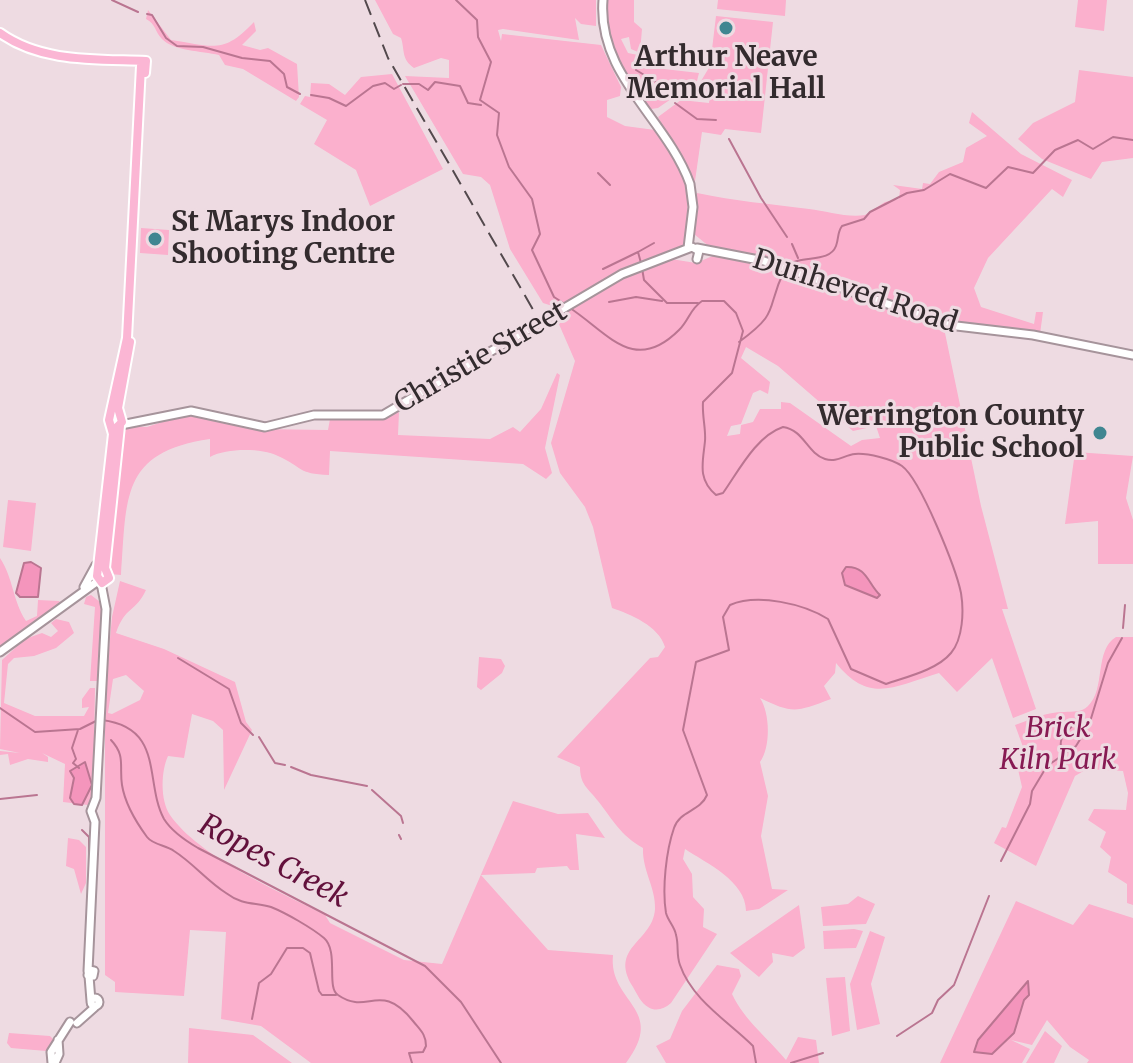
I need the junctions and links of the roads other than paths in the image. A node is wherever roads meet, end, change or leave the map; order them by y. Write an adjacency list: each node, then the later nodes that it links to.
1 (603, 0): 7 (main road)
2 (3, 38): 3 (main road); 3 (main road)
3 (144, 64): 4 (main road); 5 (main road)
4 (136, 178): 5 (main road); 6 (main road)
5 (139, 199): 6 (main road); 12 (main road)
6 (134, 213): 12 (main road)
7 (692, 248): 8 (main road, Dunheved Road); 9 (main road, Christie Street); 10 (main road)
8 (711, 252): 10 (main road); 11 (main road, Dunheved Road)
9 (673, 256): 10 (main road, Christie Street); 12 (main road, Christie Street)
10 (694, 259)
11 (1133, 353)
12 (117, 421): 14 (main road); 16 (main road)
13 (98, 501): 14 (main road)
14 (102, 520): 15 (main road)
15 (100, 548): 16 (main road); 16 (main road)
16 (98, 580): 17 (main road); 18 (main road); 18 (main road)
17 (0, 652)
18 (101, 685): 19 (main road)
19 (54, 1057)

